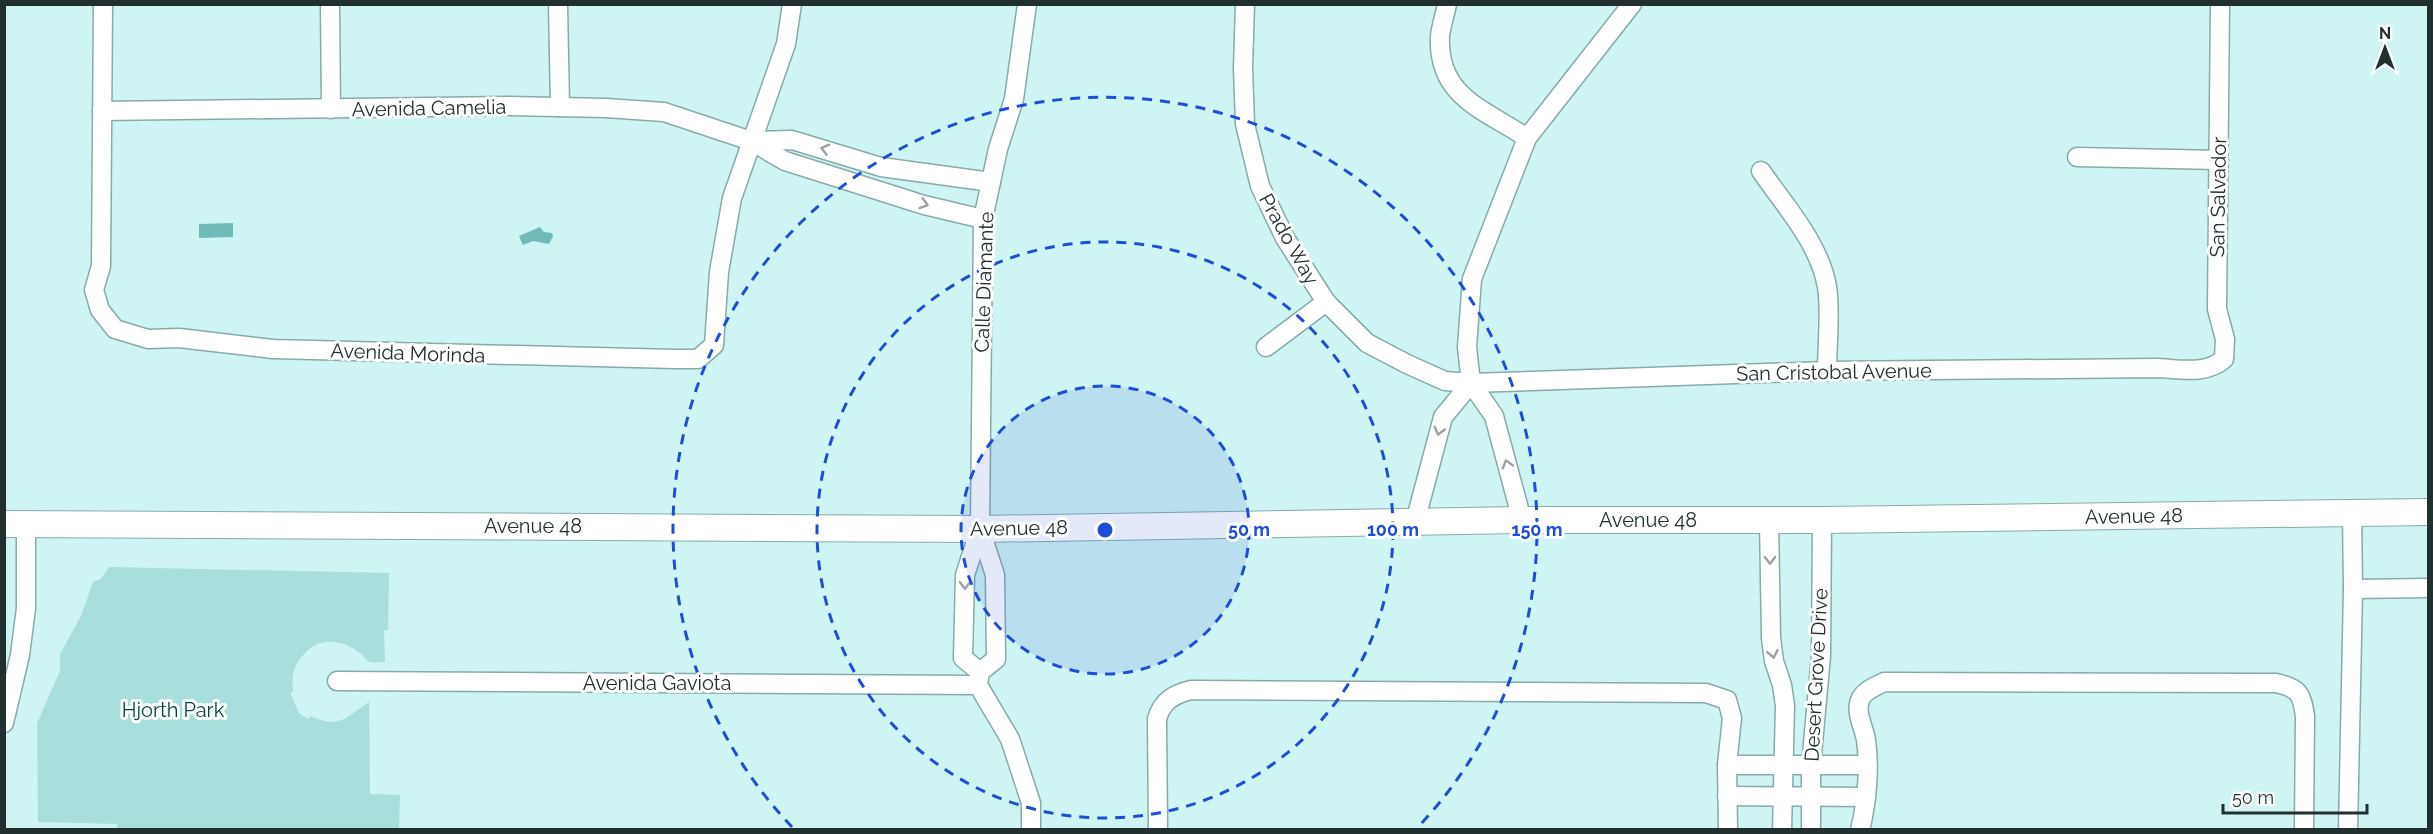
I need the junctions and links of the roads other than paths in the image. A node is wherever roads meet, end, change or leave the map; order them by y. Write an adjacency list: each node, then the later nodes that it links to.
1 (104, 4): 12 (street, Avenida Morinda)
2 (330, 4): 11 (street)
3 (558, 4): 10 (street)
4 (792, 4): 14 (street, Avenida Morinda)
5 (1027, 4): 19 (street, Calle Diamante)
6 (1245, 4): 22 (street, Prado Way)
7 (1447, 4): 13 (street)
8 (1632, 4): 13 (street)
9 (2220, 4): 16 (street, San Salvador)
10 (560, 107): 11 (street, Avenida Camelia); 14 (street, Avenida Camelia)
11 (331, 109): 12 (street, Avenida Camelia)
12 (102, 111): 14 (street, Avenida Morinda)
13 (1527, 138): 26 (street)
14 (752, 141): 17 (street, Avenida Camelia, one-way to 14); 20 (street, Avenida Camelia)
15 (2077, 157): 16 (street)
16 (2219, 160): 24 (street, San Salvador)
17 (902, 170): 19 (street, Avenida Camelia); 20 (street)
18 (1761, 171): 25 (street)
19 (991, 182): 21 (street, Calle Diamante)
20 (896, 196): 21 (street, Avenida Camelia, one-way to 21)
21 (983, 219): 34 (street, Calle Diamante)
22 (1326, 302): 23 (street); 26 (street, Prado Way)
23 (1266, 347)
24 (2198, 370): 25 (street, San Cristobal Avenue)
25 (1827, 371): 26 (street, San Cristobal Avenue)
26 (1471, 383): 29 (street, one-way to 26); 32 (street, one-way to 32)
27 (2428, 512): 28 (main road, Avenue 48)
28 (2352, 513): 31 (main road, Avenue 48); 36 (street)
29 (1522, 520): 30 (main road, Avenue 48); 32 (main road, Avenue 48)
30 (1769, 520): 31 (main road, Avenue 48); 39 (street, Desert Grove Drive, one-way to 39)
31 (1822, 520): 40 (street, Desert Grove Drive)
32 (1415, 522): 34 (main road, Avenue 48)
33 (15, 523): 34 (main road, Avenue 48); 41 (street)
34 (980, 529): 37 (street, one-way to 37); 37 (street)
35 (2428, 588): 36 (street)
36 (2353, 589): 57 (street)
37 (979, 678): 38 (street, Avenida Gaviota); 50 (street)
38 (337, 681)
39 (1785, 706): 40 (street); 43 (street, Desert Grove Drive)
40 (1815, 706): 44 (street, Desert Grove Drive)
41 (4, 723)
42 (1727, 765): 43 (street); 46 (street); 51 (street)
43 (1784, 765): 44 (street); 47 (street, Desert Grove Drive)
44 (1811, 765): 45 (street); 48 (street, Desert Grove Drive)
45 (1867, 765): 49 (street); 56 (street)
46 (1727, 796): 47 (street); 52 (street)
47 (1783, 797): 48 (street); 53 (street, Desert Grove Drive)
48 (1810, 797): 49 (street); 54 (street, Desert Grove Drive)
49 (1866, 797): 55 (street)
50 (1031, 830)
51 (1158, 830)
52 (1728, 830)
53 (1782, 830)
54 (1810, 830)
55 (1860, 830)
56 (2304, 830)
57 (2348, 830)

